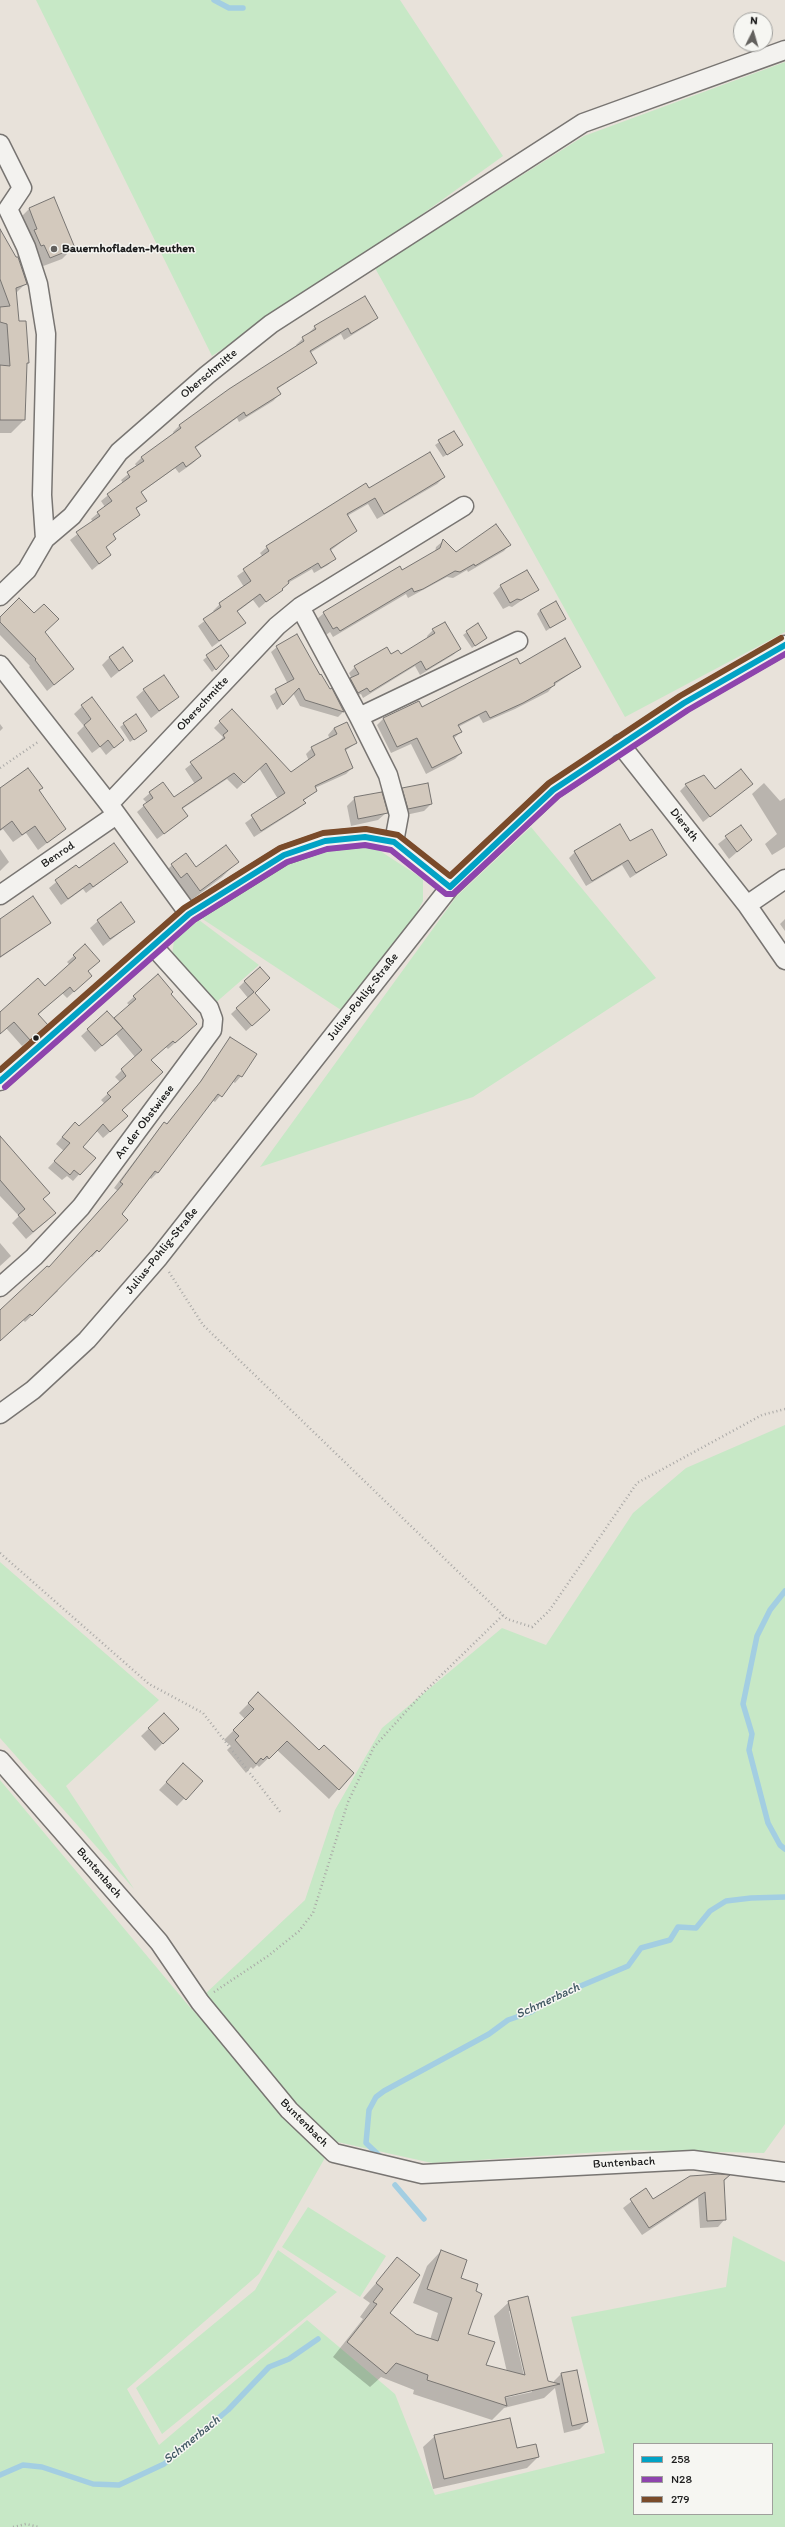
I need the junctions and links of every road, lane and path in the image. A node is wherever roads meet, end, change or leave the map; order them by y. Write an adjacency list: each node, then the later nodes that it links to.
1 (785, 50): 4 (street, Oberschmitte)
2 (0, 144): 4 (street)
3 (464, 506): 6 (street, Oberschmitte)
4 (45, 538): 5 (street, Oberschmitte)
5 (0, 596)
6 (300, 607): 10 (street); 14 (street, Oberschmitte)
7 (518, 641): 10 (street)
8 (785, 644): 12 (street, Julius-Pohlig-Straße)
9 (0, 665): 11 (street)
10 (359, 717): 15 (street)
11 (51, 733): 13 (path); 14 (street)
12 (620, 744): 17 (street, Julius-Pohlig-Straße); 19 (street, Dierath)
13 (0, 768)
14 (113, 810): 18 (street, Benrod); 20 (street)
15 (394, 842): 17 (street); 20 (street)
16 (785, 879): 19 (street)
17 (450, 887): 24 (street, Julius-Pohlig-Straße)
18 (0, 895)
19 (747, 905): 22 (street, Dierath)
20 (189, 914): 21 (street)
21 (154, 947): 23 (street); 25 (street, An der Obstwiese)
22 (785, 960)
23 (0, 1081)
24 (160, 1257): 27 (street, Julius-Pohlig-Straße); 29 (path)
25 (0, 1287)
26 (785, 1409): 29 (path)
27 (0, 1414)
28 (0, 1553): 31 (path)
29 (503, 1615): 32 (path)
30 (0, 1760): 32 (street, Buntenbach)
31 (281, 1814)
32 (200, 2002): 33 (street, Buntenbach)
33 (785, 2172)
34 (13, 2527): 35 (path)
35 (39, 2527)

